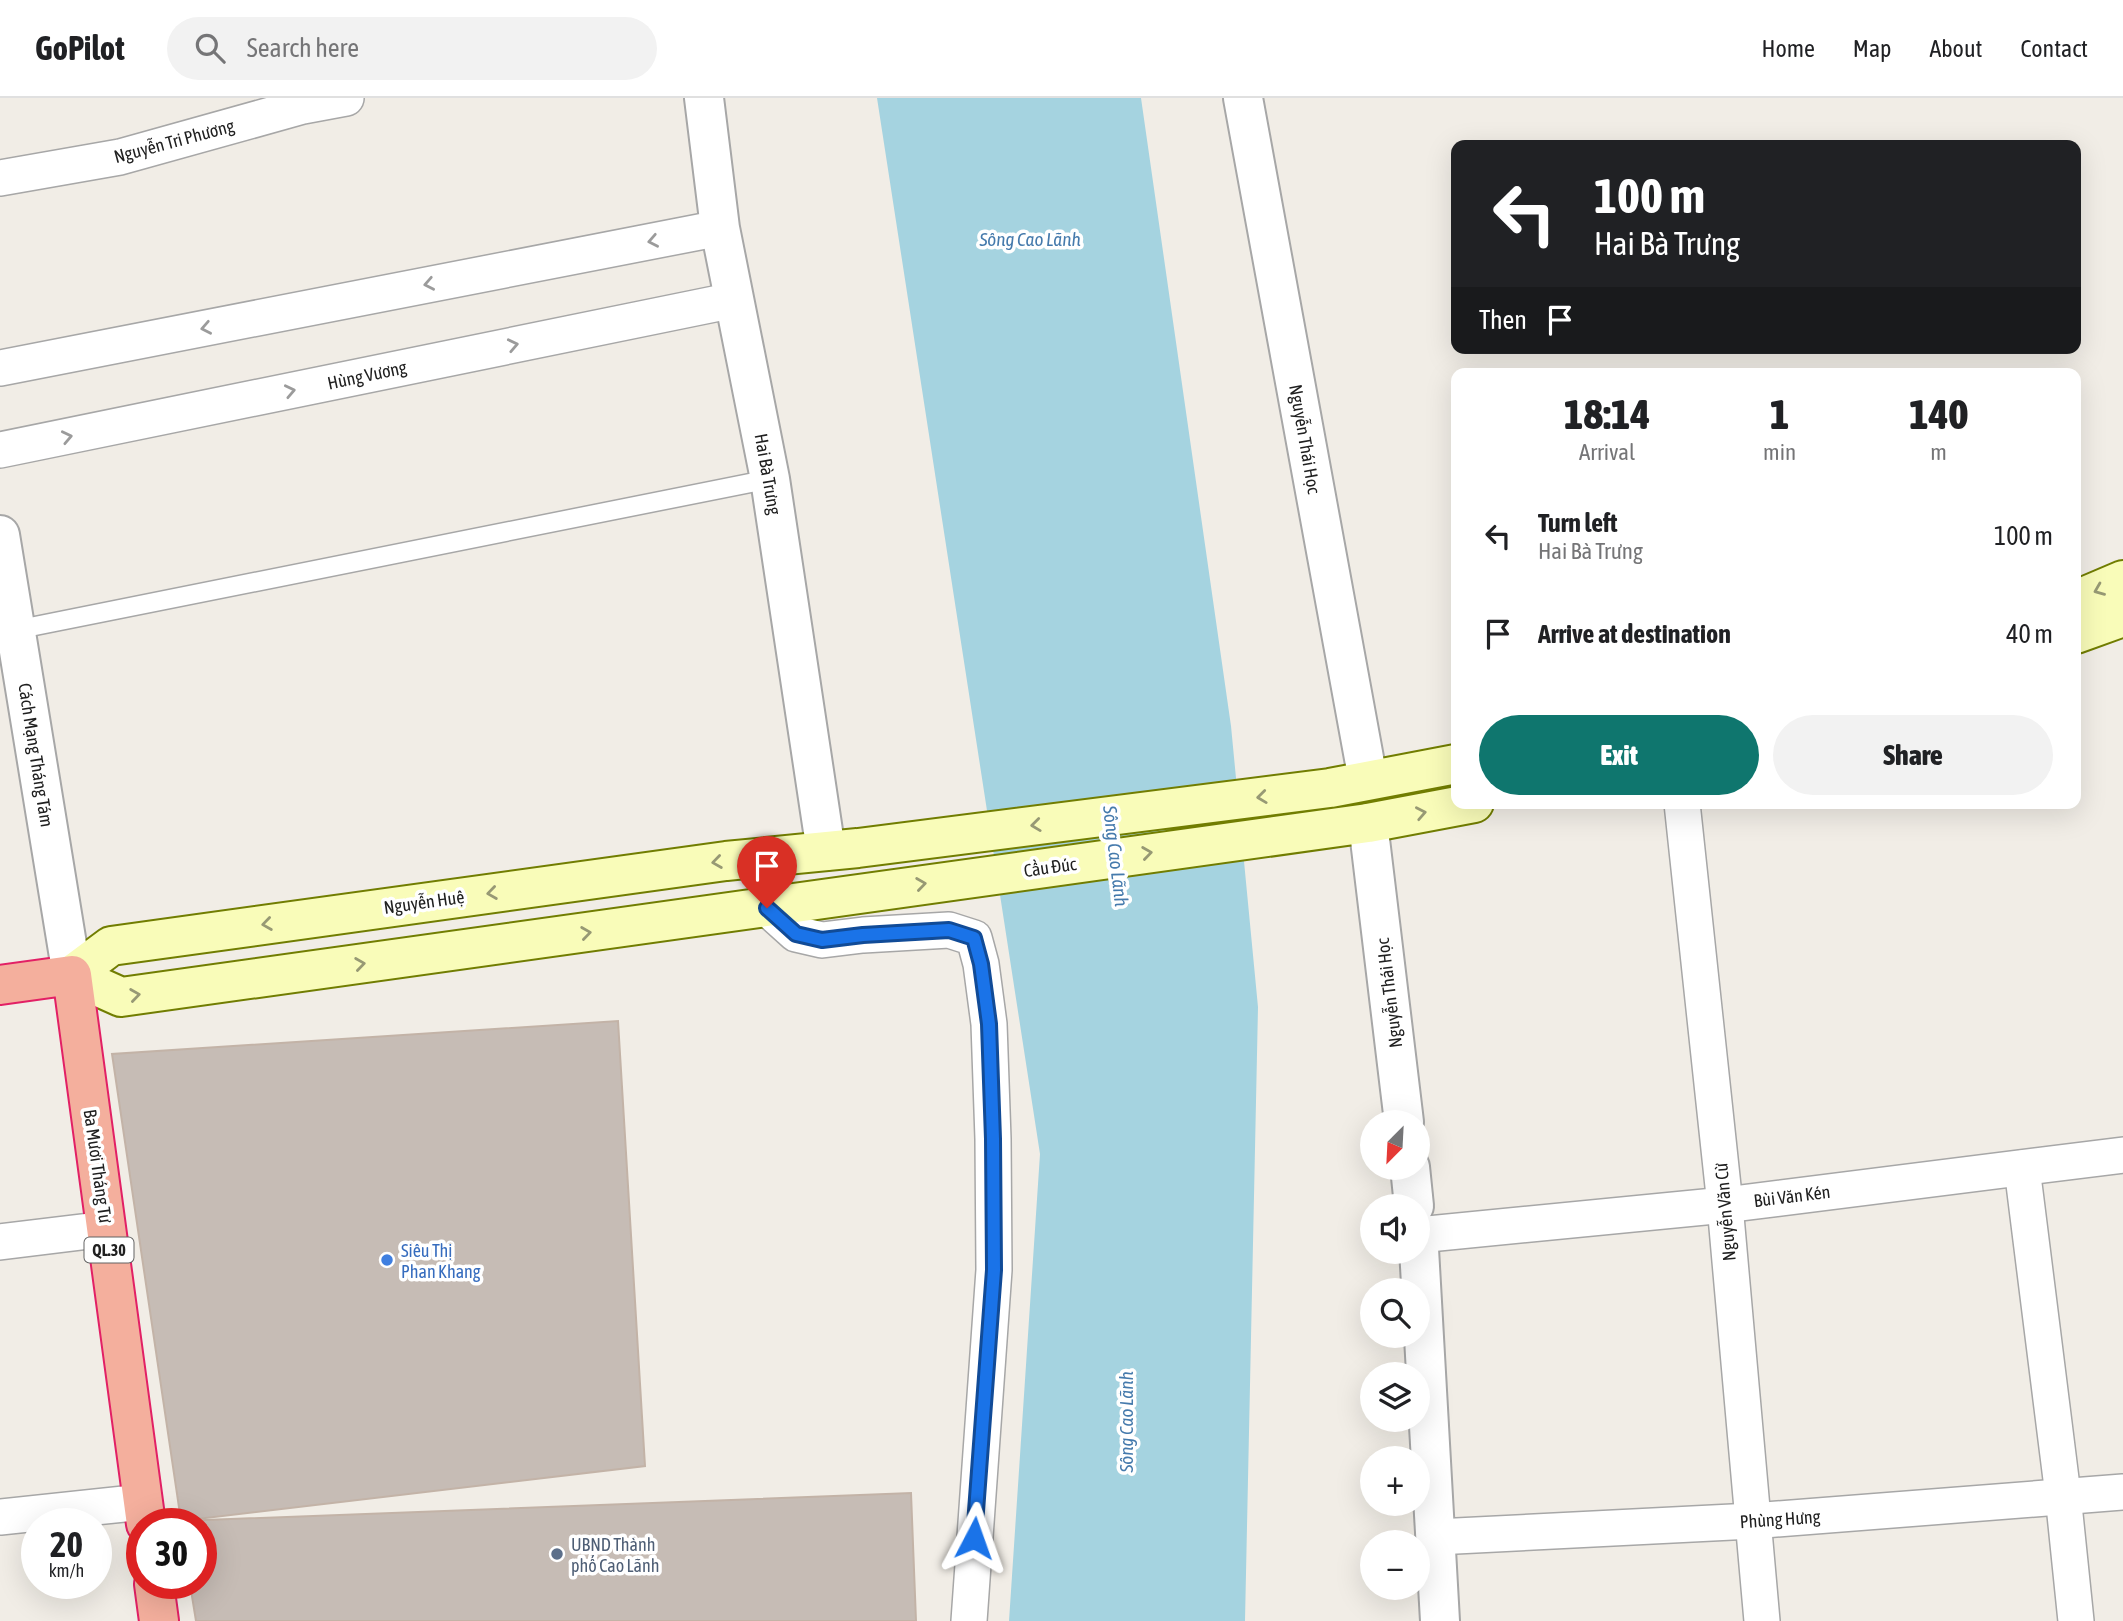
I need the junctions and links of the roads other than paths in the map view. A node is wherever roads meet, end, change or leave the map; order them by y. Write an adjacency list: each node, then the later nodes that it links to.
1 (346, 98): 4 (street, Nguyễn Tri Phương)
2 (704, 98): 6 (street, Hai Bà Trưng)
3 (1243, 98): 18 (street, Nguyễn Thái Học)
4 (302, 102): 5 (street, Nguyễn Tri Phương)
5 (0, 178)
6 (720, 228): 7 (street, Hai Bà Trưng); 8 (street, one-way to 8)
7 (734, 300): 9 (street, Hùng Vương, one-way to 7); 10 (street, Hai Bà Trưng)
8 (0, 368)
9 (0, 450)
10 (770, 479): 15 (lane); 22 (street, Hai Bà Trưng)
11 (0, 535): 15 (street, Cách Mạng Tháng Tám)
12 (2123, 580): 13 (main road, one-way to 13)
13 (2081, 598)
14 (2123, 617): 16 (main road)
15 (15, 630): 24 (street, Cách Mạng Tháng Tám)
16 (2081, 632)
17 (1451, 765): 18 (main road)
18 (1368, 780): 22 (main road, one-way to 22)
19 (1451, 807): 21 (main road, Cầu Đúc, one-way to 19)
20 (1683, 809): 29 (street, Nguyễn Văn Cừ)
21 (1368, 823): 23 (main road, Cầu Đúc, one-way to 21); 26 (street, Nguyễn Thái Học)
22 (842, 849): 24 (main road, Nguyễn Huệ, one-way to 24)
23 (767, 908): 24 (main road, Cầu Đúc, one-way to 23); 43 (street)
24 (72, 975): 25 (highway, Nguyễn Huệ); 30 (highway, Ba Mươi Tháng Tư / QL.30)
25 (0, 985)
26 (1403, 1110)
27 (2123, 1155): 28 (street, Bùi Văn Kén)
28 (2022, 1168): 29 (street, Bùi Văn Kén); 35 (street)
29 (1726, 1205): 31 (street, Bùi Văn Kén); 39 (street, Nguyễn Văn Cừ)
30 (106, 1229): 32 (street); 36 (highway, Ba Mươi Tháng Tư / QL.30)
31 (1430, 1232)
32 (0, 1242)
33 (1420, 1264): 40 (street)
34 (2123, 1492): 35 (street, Phùng Hưng)
35 (2063, 1495): 39 (street, Phùng Hưng); 46 (street)
36 (143, 1508)
37 (126, 1514): 38 (street)
38 (0, 1517)
39 (1752, 1521): 40 (street, Phùng Hưng); 45 (street, Nguyễn Văn Cừ)
40 (1436, 1537): 44 (street)
41 (156, 1599): 42 (highway)
42 (159, 1621)
43 (969, 1621)
44 (1440, 1621)
45 (1762, 1621)
46 (2076, 1621)

